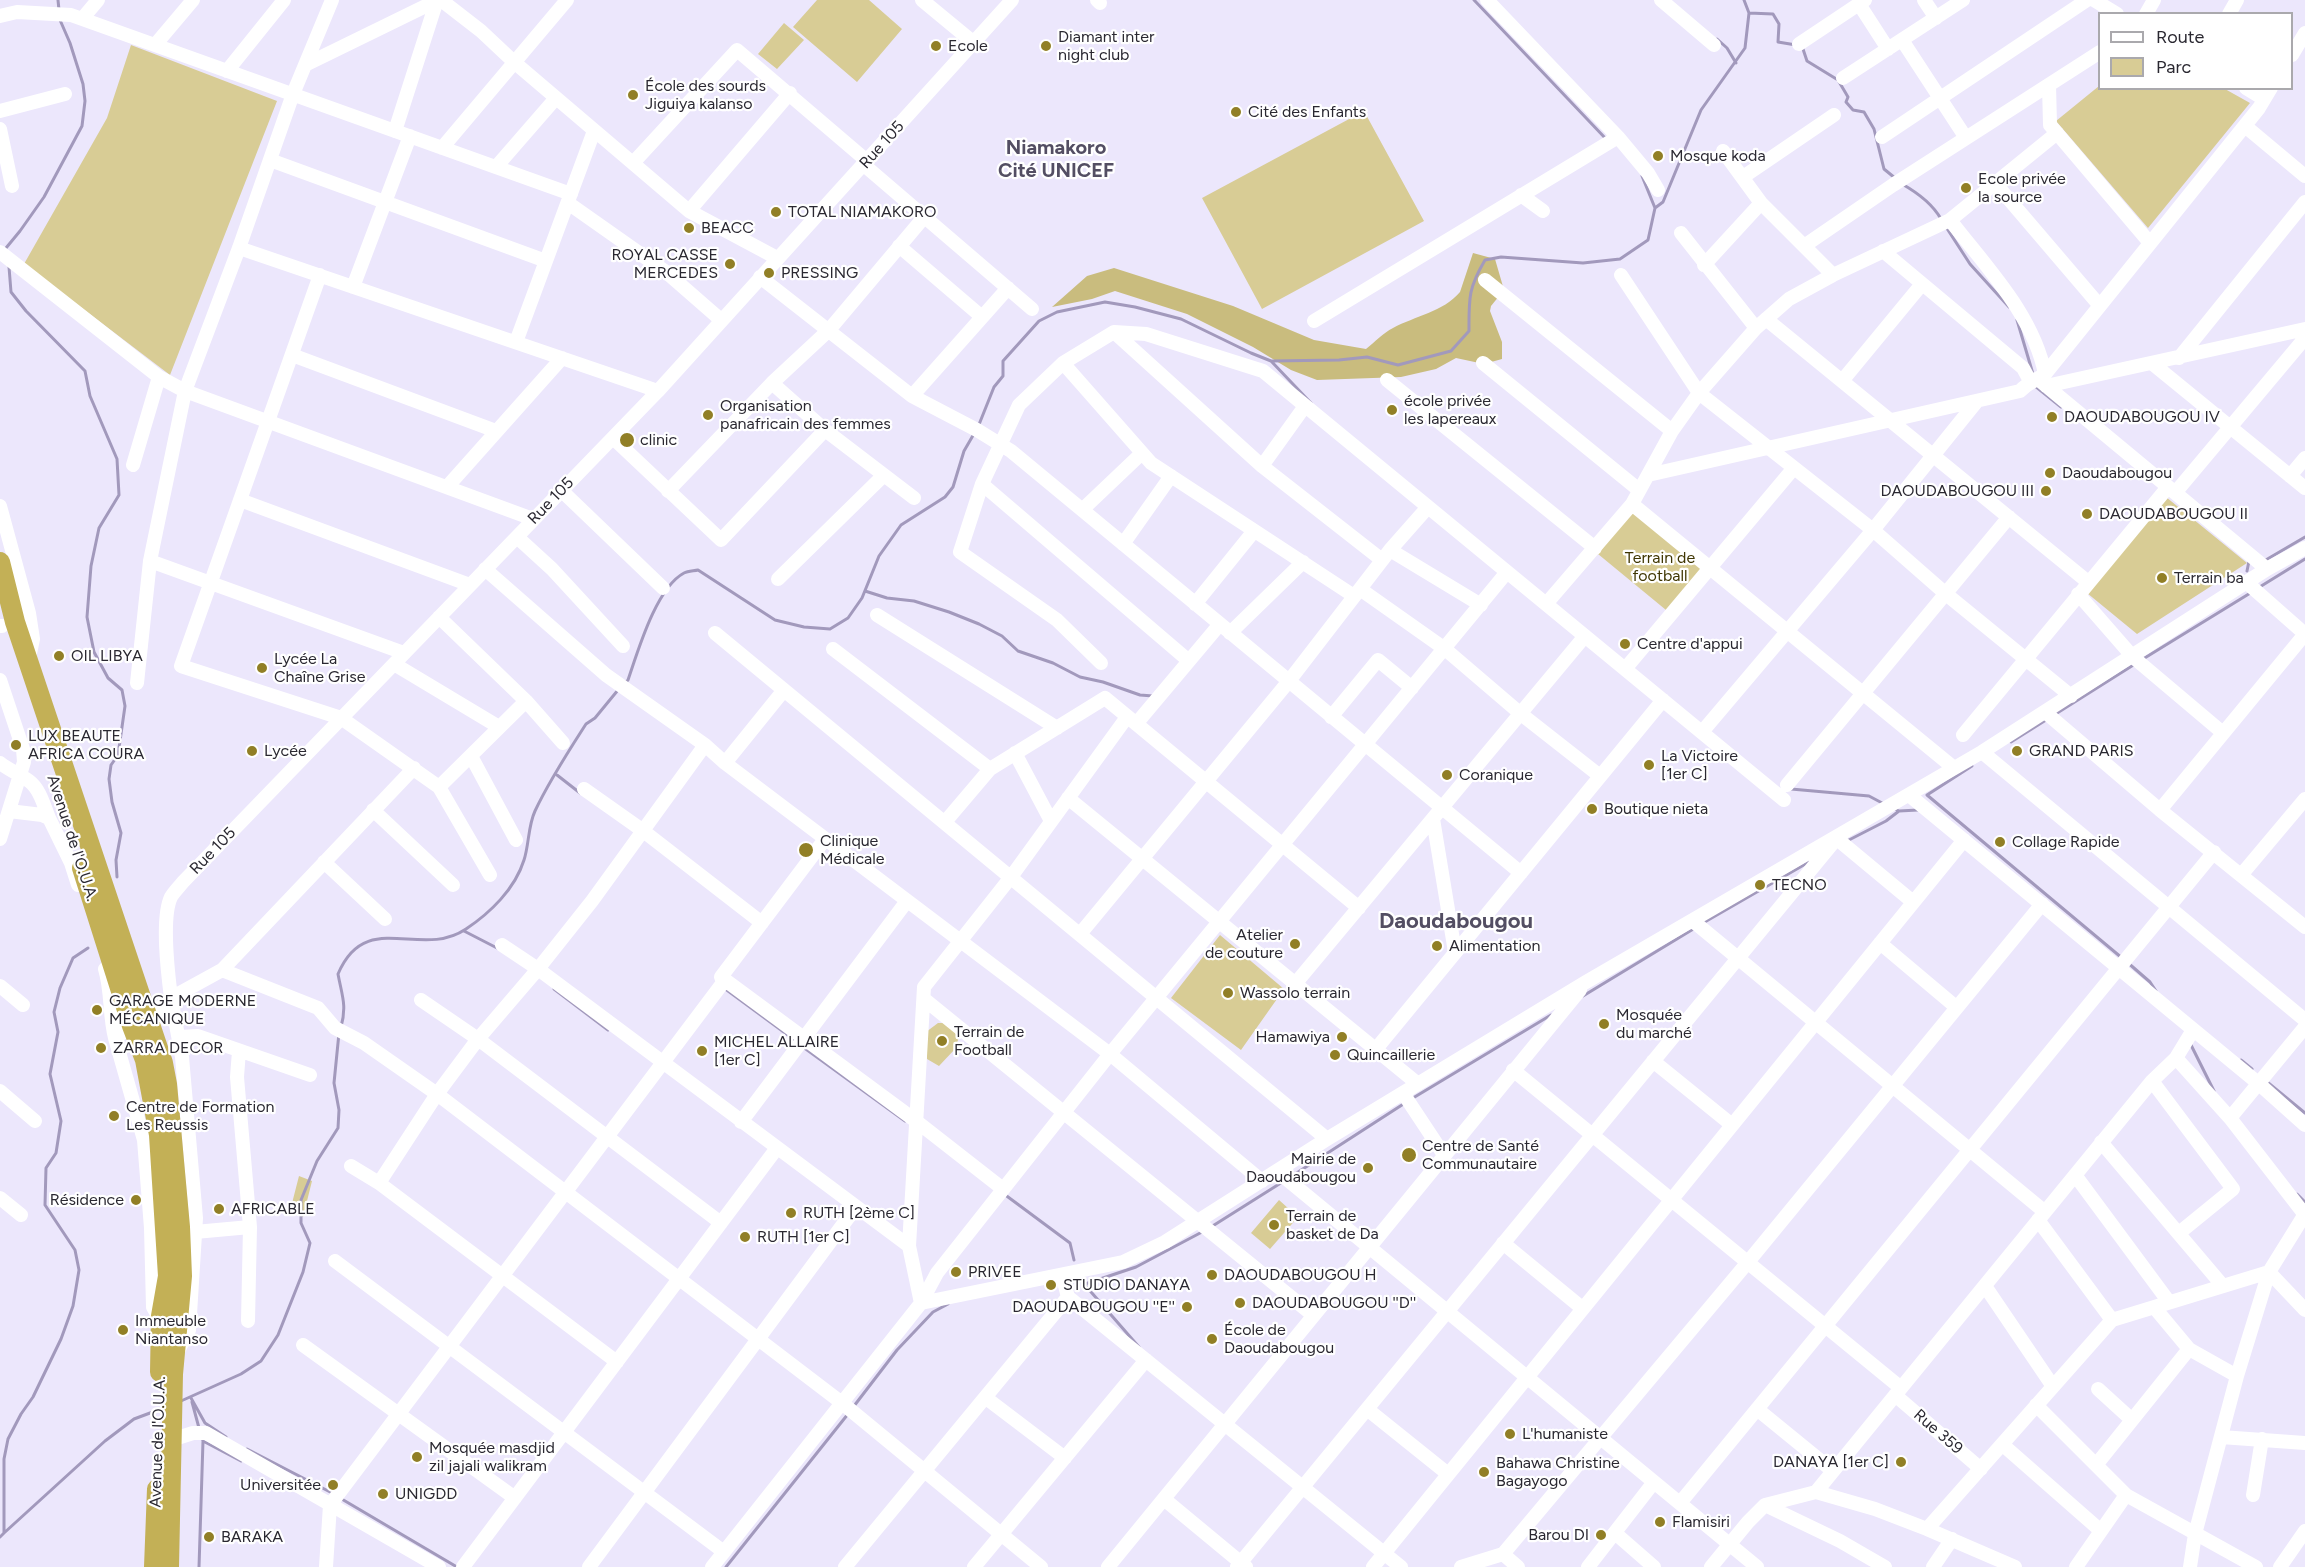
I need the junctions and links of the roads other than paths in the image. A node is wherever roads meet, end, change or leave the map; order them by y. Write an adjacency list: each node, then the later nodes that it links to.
1 (98, 0): 18 (street)
2 (193, 0): 24 (street)
3 (284, 0): 31 (street)
4 (438, 0): 29 (street); 30 (street); 46 (street)
5 (567, 0): 29 (street)
6 (922, 0): 22 (street)
7 (1012, 0): 22 (street, Rue 105)
8 (1486, 0): 49 (street)
9 (1661, 0): 25 (street)
10 (1924, 0): 19 (street)
11 (1963, 0): 19 (street)
12 (2087, 0): 40 (street)
13 (2094, 0): 16 (street)
14 (330, 1): 30 (street)
15 (1862, 2): 23 (street); 26 (street)
16 (2114, 12)
17 (0, 15): 18 (street)
18 (77, 17): 24 (street)
19 (1936, 18): 21 (street)
20 (2305, 33): 28 (street)
21 (1902, 40): 26 (street); 40 (street)
22 (974, 43): 57 (street, Rue 105)
23 (1799, 44)
24 (155, 45): 31 (street)
25 (1714, 45)
26 (1888, 49): 32 (street)
27 (2098, 53): 33 (street)
28 (2293, 53)
29 (514, 62): 39 (street); 52 (street)
30 (304, 65): 37 (street)
31 (227, 71): 37 (street)
32 (1843, 78)
33 (2049, 84): 47 (street); 51 (street)
34 (2253, 90): 38 (street)
35 (790, 93): 56 (street); 57 (street); 69 (street)
36 (65, 94): 41 (street)
37 (292, 94): 46 (street); 55 (street)
38 (2268, 94): 43 (street)
39 (556, 98): 45 (street); 58 (street)
40 (1939, 98): 50 (street); 51 (street)
41 (0, 111)
42 (1834, 115): 60 (street)
43 (2245, 126): 59 (street); 74 (street)
44 (0, 129): 54 (street)
45 (594, 130): 56 (street); 65 (street)
46 (395, 131): 48 (street)
47 (2057, 133): 61 (street); 74 (street)
48 (410, 136): 52 (street); 66 (street)
49 (1618, 137): 63 (street); 64 (street)
50 (1882, 137)
51 (1966, 138): 76 (street)
52 (442, 147): 58 (street)
53 (1723, 151): 60 (street)
54 (3, 156): 62 (street)
55 (270, 160): 66 (street); 77 (street)
56 (633, 163): 69 (street)
57 (866, 163): 71 (street); 80 (street, Rue 105)
58 (496, 167): 65 (street)
59 (2305, 176)
60 (1743, 177): 68 (street)
61 (1995, 183): 72 (street); 91 (street)
62 (12, 186)
63 (1658, 190)
64 (1521, 195): 70 (street); 95 (street)
65 (569, 198): 81 (street); 94 (street)
66 (385, 202): 81 (street); 89 (street)
67 (2305, 202): 104 (street)
68 (1761, 203): 76 (street); 82 (street)
69 (689, 210): 80 (street)
70 (1543, 211)
71 (925, 216): 75 (street); 90 (street)
72 (1944, 223): 78 (street); 110 (street)
73 (1681, 233): 82 (street)
74 (2150, 243): 91 (street)
75 (900, 246): 93 (street); 98 (street)
76 (1804, 246): 83 (street)
77 (239, 248): 84 (street); 113 (street)
78 (1883, 251): 83 (street); 88 (street)
79 (0, 252): 108 (street)
80 (777, 258): 86 (street, Rue 105)
81 (546, 261): 101 (street)
82 (1704, 265): 96 (street)
83 (1833, 274): 96 (street)
84 (320, 275): 89 (street); 102 (street)
85 (1621, 275): 115 (street)
86 (760, 278): 94 (street, Rue 105); 98 (street)
87 (1485, 280): 124 (street)
88 (1922, 284): 110 (street); 111 (street)
89 (353, 287): 101 (street)
90 (1008, 288): 92 (street); 93 (street)
91 (2100, 306): 110 (street)
92 (1032, 309)
93 (982, 317): 116 (street)
94 (721, 320): 114 (street, Rue 105)
95 (1314, 321)
96 (1761, 323): 111 (street); 115 (street)
97 (2305, 329): 104 (street)
98 (828, 330): 112 (street); 116 (street)
99 (1114, 332): 105 (street); 118 (street); 132 (street)
100 (2305, 338): 121 (street)
101 (516, 342): 103 (street)
102 (292, 356): 120 (street); 123 (street)
103 (562, 358): 114 (street); 123 (street)
104 (2179, 358): 107 (street)
105 (1063, 363): 126 (street); 128 (street)
106 (1484, 363): 142 (street)
107 (2153, 364): 110 (street); 121 (street)
108 (159, 377): 113 (street); 131 (street)
109 (1387, 380): 157 (street)
110 (2040, 380): 117 (street); 143 (street)
111 (1842, 381): 119 (street)
112 (772, 383): 122 (street); 144 (street)
113 (185, 391): 120 (street); 161 (street)
114 (658, 391): 125 (street, Rue 105)
115 (1699, 393): 124 (street); 127 (street)
116 (912, 396): 126 (street)
117 (1977, 401): 119 (street); 129 (street)
118 (1305, 406): 132 (street); 149 (street)
119 (1890, 420): 127 (street); 129 (street)
120 (268, 421): 139 (street); 146 (street)
121 (2230, 426): 137 (street); 143 (street)
122 (825, 430): 135 (street); 144 (street)
123 (496, 431): 139 (street)
124 (1672, 431): 134 (street)
125 (613, 438): 141 (street, Rue 105); 144 (street)
126 (995, 442): 138 (street); 150 (street)
127 (1766, 448): 133 (street); 134 (street)
128 (1142, 453): 136 (street); 150 (street)
129 (1933, 455): 151 (street); 153 (street)
130 (2305, 458): 137 (street)
131 (133, 465)
132 (1262, 466): 159 (street)
133 (1793, 469): 153 (street); 163 (street)
134 (1648, 475): 142 (street)
135 (883, 476): 145 (street); 167 (street)
136 (1171, 476): 154 (street); 156 (street)
137 (2290, 476): 140 (street)
138 (982, 484): 193 (street); 195 (street)
139 (447, 487): 152 (street)
140 (2305, 489)
141 (562, 490): 152 (street, Rue 105); 172 (street)
142 (1639, 490): 147 (street)
143 (2172, 490): 165 (street); 168 (street)
144 (669, 491)
145 (914, 498)
146 (240, 500): 170 (street); 171 (street)
147 (1632, 504): 157 (street); 163 (street)
148 (0, 506): 194 (street, Avenue de l'O.U.A.)
149 (1428, 507): 159 (street); 166 (street)
150 (1082, 510): 156 (street)
151 (2009, 517): 168 (street); 174 (street)
152 (533, 519): 155 (street, Rue 105)
153 (1873, 530): 174 (street); 183 (street)
154 (1254, 531): 162 (street); 176 (street)
155 (517, 537): 164 (street, Rue 105); 187 (street)
156 (1123, 544): 176 (street)
157 (1595, 548): 177 (street)
158 (2305, 548): 165 (street)
159 (1386, 555): 173 (street); 178 (street)
160 (0, 561): 194 (highway, Avenue de l'O.U.A.)
161 (150, 561): 170 (street); 199 (street)
162 (1303, 562): 173 (street); 182 (street)
163 (1710, 568): 183 (street); 196 (street)
164 (485, 569): 171 (street, Rue 105); 217 (street)
165 (2267, 569): 169 (street)
166 (1507, 572): 177 (street); 178 (street)
167 (778, 579)
168 (2088, 582): 175 (street)
169 (2246, 582): 185 (street); 190 (street)
170 (211, 583): 191 (street); 209 (street)
171 (470, 585): 180 (street, Rue 105)
172 (663, 588)
173 (1357, 592): 189 (street); 198 (street)
174 (1946, 594): 192 (street); 202 (street)
175 (2078, 594): 190 (street); 192 (street)
176 (1195, 604): 182 (street)
177 (1546, 604): 186 (street)
178 (1481, 606): 189 (street)
179 (877, 615): 212 (street)
180 (439, 617): 191 (street, Rue 105); 204 (street)
181 (1, 623): 290 (highway, Avenue de l'O.U.A.)
182 (1225, 629): 193 (street); 198 (street)
183 (1787, 631): 202 (street); 213 (street)
184 (715, 633): 201 (street)
185 (2305, 634): 214 (street)
186 (1585, 636): 196 (street); 207 (street)
187 (623, 646)
188 (833, 649): 226 (street)
189 (1445, 649): 200 (street); 207 (street)
190 (2133, 657): 203 (street); 214 (street)
191 (399, 658): 209 (street, Rue 105); 211 (street)
192 (2025, 659): 203 (street); 215 (street)
193 (1189, 661): 210 (street)
194 (28, 662): 290 (highway, Avenue de l'O.U.A.)
195 (1101, 663)
196 (1625, 669): 205 (street)
197 (0, 680): 227 (street)
198 (1289, 681): 208 (street); 229 (street)
199 (137, 683)
200 (1412, 688): 208 (street); 218 (street)
201 (784, 690): 223 (street); 243 (street)
202 (1863, 693): 225 (street); 230 (street)
203 (2071, 696): 206 (street)
204 (526, 700): 211 (street); 216 (street)
205 (1663, 700): 213 (street); 228 (street)
206 (2045, 712): 219 (street); 238 (street)
207 (1521, 714): 228 (street); 240 (street)
208 (1332, 717): 218 (street)
209 (341, 718): 224 (street); 282 (street, Rue 105)
210 (1132, 721): 212 (street); 229 (street); 234 (street)
211 (499, 728): 221 (street)
212 (1057, 728): 220 (street)
213 (1702, 732): 235 (street)
214 (2223, 733): 238 (street)
215 (1963, 735)
216 (563, 743)
217 (705, 745): 223 (street); 244 (street)
218 (1366, 745): 240 (street); 250 (street)
219 (1982, 752): 225 (street); 263 (street)
220 (1015, 753): 226 (street); 242 (street)
221 (471, 756): 231 (street); 248 (street)
222 (0, 763): 227 (street)
223 (725, 763): 245 (street)
224 (414, 768): 231 (street); 237 (street)
225 (1954, 768): 233 (street)
226 (990, 769): 243 (street)
227 (20, 776): 239 (street); 241 (street)
228 (1600, 776): 254 (street)
229 (1206, 782): 250 (street); 252 (street)
230 (1787, 784)
231 (439, 787): 256 (street)
232 (584, 789): 244 (street)
233 (1909, 795): 246 (street); 249 (street)
234 (1068, 798): 242 (street); 252 (street)
235 (1784, 800)
236 (2305, 800): 255 (street)
237 (373, 810): 253 (street); 258 (street)
238 (2160, 810): 251 (street)
239 (9, 811): 241 (street, Avenue de l'O.U.A.); 247 (street)
240 (1438, 814): 254 (street); 262 (street); 273 (street)
241 (49, 818): 294 (street, Avenue de l'O.U.A.)
242 (1051, 821): 257 (street)
243 (945, 822): 257 (street)
244 (642, 830): 267 (street); 276 (street)
245 (825, 838): 259 (street); 267 (street)
246 (1836, 838): 260 (street); 265 (street); 274 (street)
247 (0, 839)
248 (516, 840)
249 (1964, 840): 260 (street); 261 (street)
250 (1283, 845): 262 (street); 266 (street)
251 (2214, 852): 255 (street); 263 (street)
252 (1142, 859): 266 (street); 269 (street)
253 (324, 862): 264 (street); 277 (street)
254 (1521, 873): 273 (street)
255 (2242, 874): 268 (street)
256 (490, 875)
257 (1011, 877): 269 (street); 270 (street)
258 (453, 885)
259 (908, 901): 270 (street); 296 (street)
260 (1913, 902): 271 (street)
261 (2042, 904): 275 (street); 287 (street)
262 (1359, 908): 280 (street)
263 (2169, 908): 275 (street); 288 (street)
264 (385, 919)
265 (1693, 921): 274 (street); 279 (street)
266 (1220, 922): 280 (street); 283 (street)
267 (762, 923): 278 (street)
268 (2305, 927)
269 (1080, 934): 283 (street)
270 (960, 941): 284 (street); 299 (street)
271 (1880, 943): 287 (street); 289 (street)
272 (502, 945): 276 (street)
273 (1455, 952): 297 (street)
274 (1738, 957): 289 (street); 301 (street)
275 (2119, 968): 292 (street); 324 (street)
276 (538, 969): 295 (street); 302 (street)
277 (222, 970): 282 (street); 311 (street)
278 (725, 980): 296 (street); 302 (street)
279 (1587, 982): 303 (street); 307 (street)
280 (1295, 984): 297 (street)
281 (0, 986): 286 (street)
282 (171, 998): 290 (street); 293 (street, Avenue de l'O.U.A.)
283 (1157, 998): 299 (street); 321 (street)
284 (924, 999): 312 (street); 315 (street)
285 (421, 1000): 295 (street)
286 (23, 1005)
287 (1956, 1007): 308 (street)
288 (2305, 1020)
289 (1816, 1022): 308 (street); 317 (street)
290 (140, 1023): 294 (street); 362 (highway, Avenue de l'O.U.A.); 373 (highway, Avenue de l'O.U.A.)
291 (2305, 1027): 306 (street)
292 (2193, 1030): 300 (street); 306 (street)
293 (179, 1037): 298 (street); 342 (street, Avenue de l'O.U.A.)
294 (115, 1038): 362 (street, Avenue de l'O.U.A.)
295 (478, 1039): 311 (street); 320 (street)
296 (803, 1039): 315 (street); 316 (street)
297 (1376, 1049): 307 (street)
298 (239, 1051): 304 (street); 341 (street)
299 (1110, 1054): 312 (street); 329 (street)
300 (2176, 1058): 305 (street); 313 (street)
301 (1653, 1061): 317 (street); 319 (street)
302 (662, 1064): 316 (street); 320 (street)
303 (1513, 1070): 319 (street, Rue 359); 325 (street)
304 (310, 1075)
305 (2152, 1081): 322 (street); 343 (street)
306 (2258, 1083): 313 (street); 318 (street)
307 (1418, 1084): 310 (street)
308 (1892, 1085): 324 (street); 348 (street)
309 (0, 1091): 314 (street)
310 (1403, 1093): 321 (street); 325 (street)
311 (437, 1094): 330 (street); 332 (street)
312 (1064, 1113): 331 (street); 339 (street)
313 (2230, 1118): 337 (street)
314 (35, 1120)
315 (916, 1121): 331 (street); 345 (street)
316 (741, 1122): 323 (street)
317 (1732, 1125): 334 (street)
318 (2305, 1125)
319 (1592, 1135): 334 (street, Rue 359); 344 (street)
320 (606, 1138): 332 (street); 340 (street)
321 (1327, 1139): 327 (street)
322 (2102, 1142): 328 (street); 343 (street)
323 (777, 1148): 335 (street); 340 (street)
324 (1970, 1150): 338 (street); 366 (street)
325 (1444, 1155): 346 (street)
326 (351, 1166): 330 (street)
327 (1277, 1171): 329 (street); 346 (street)
328 (2075, 1175): 338 (street); 356 (street)
329 (1262, 1181): 339 (street)
330 (379, 1183): 351 (street)
331 (1003, 1189): 357 (street)
332 (564, 1193): 351 (street); 352 (street)
333 (0, 1198): 336 (street)
334 (1671, 1199): 348 (street, Rue 359); 359 (street)
335 (856, 1207): 345 (street); 367 (street)
336 (21, 1215)
337 (2305, 1215): 349 (street)
338 (2041, 1216): 353 (street); 364 (street)
339 (1197, 1222): 350 (street); 363 (street)
340 (721, 1223): 352 (street)
341 (250, 1227): 342 (street); 365 (street)
342 (195, 1232): 373 (street, Avenue de l'O.U.A.)
343 (2179, 1233): 354 (street)
344 (1503, 1244): 359 (street); 361 (street)
345 (909, 1246): 357 (street)
346 (1370, 1246): 361 (street); 363 (street)
347 (335, 1261): 369 (street)
348 (1748, 1262): 366 (street, Rue 359); 390 (street)
349 (2269, 1272): 354 (street); 360 (street); 375 (street)
350 (1062, 1275): 355 (street); 357 (street)
351 (502, 1277): 369 (street); 372 (street)
352 (679, 1279): 367 (street); 372 (street)
353 (1985, 1286): 376 (street); 378 (street)
354 (2223, 1286): 356 (street)
355 (1068, 1297): 371 (street); 379 (street)
356 (2169, 1302): 358 (street)
357 (921, 1303): 380 (street)
358 (2154, 1306): 364 (street); 370 (street)
359 (1582, 1308): 374 (street)
360 (2305, 1310)
361 (1448, 1311): 374 (street); 382 (street)
362 (161, 1316): 373 (highway, Avenue de l'O.U.A.)
363 (1313, 1316): 386 (street)
364 (2112, 1320): 376 (street)
365 (248, 1321)
366 (1826, 1325): 378 (street, Rue 359); 383 (street)
367 (758, 1339): 380 (street); 402 (street)
368 (303, 1345): 384 (street)
369 (449, 1346): 384 (street); 387 (street)
370 (2189, 1349): 375 (street); 385 (street)
371 (1146, 1360): 386 (street); 394 (street)
372 (617, 1362): 387 (street)
373 (169, 1370): 388 (highway, Avenue de l'O.U.A.)
374 (1527, 1376): 390 (street); 399 (street)
375 (2237, 1376): 389 (street)
376 (2052, 1385): 381 (street)
377 (2098, 1389): 385 (street)
378 (1898, 1392): 396 (street, Rue 359); 398 (street)
379 (986, 1398): 394 (street); 397 (street)
380 (842, 1403): 397 (street); 419 (street)
381 (2036, 1405): 393 (street); 395 (street)
382 (1367, 1409): 399 (street); 401 (street)
383 (1757, 1409): 398 (street); 408 (street)
384 (399, 1414): 406 (street); 409 (street)
385 (2132, 1420): 395 (street)
386 (1225, 1424): 401 (street); 407 (street)
387 (564, 1432): 402 (street); 406 (street)
388 (167, 1436): 409 (street); 422 (highway, Avenue de l'O.U.A.)
389 (2221, 1437): 391 (street); 416 (street)
390 (1602, 1438): 400 (street); 421 (street)
391 (2262, 1439): 392 (street); 405 (street)
392 (2305, 1443)
393 (2003, 1445): 396 (street); 412 (street)
394 (1065, 1458): 415 (street)
395 (2096, 1465): 404 (street)
396 (1981, 1469): 411 (street)
397 (925, 1471): 415 (street); 429 (street)
398 (1833, 1471): 403 (street)
399 (1448, 1474): 420 (street)
400 (1654, 1482): 408 (street); 414 (street)
401 (1303, 1487): 420 (street); 423 (street)
402 (645, 1492): 419 (street); 427 (street)
403 (1816, 1492): 410 (street); 411 (street)
404 (2126, 1495): 412 (street); 416 (street)
405 (2253, 1495)
406 (515, 1498): 426 (street)
407 (1164, 1499): 423 (street); 432 (street)
408 (1680, 1503): 418 (street)
409 (330, 1504): 424 (street); 425 (street)
410 (1765, 1505): 418 (street); 441 (street)
411 (1928, 1529): 417 (street)
412 (2101, 1531): 444 (street)
413 (2305, 1531): 447 (street)
414 (1615, 1533): 437 (street); 438 (street)
415 (1001, 1534): 430 (street); 431 (street)
416 (2195, 1534): 445 (street); 446 (street)
417 (1952, 1539): 442 (street); 443 (street)
418 (1730, 1544): 439 (street); 440 (street)
419 (724, 1552): 428 (street)
420 (1384, 1553): 433 (street); 434 (street)
421 (1503, 1554): 435 (street); 436 (street)
422 (162, 1566)
423 (1242, 1566)
424 (326, 1567)
425 (439, 1567)
426 (463, 1567)
427 (589, 1567)
428 (712, 1567)
429 (845, 1567)
430 (974, 1567)
431 (1041, 1567)
432 (1108, 1567)
433 (1373, 1567)
434 (1401, 1567)
435 (1461, 1567)
436 (1518, 1567)
437 (1588, 1567)
438 (1654, 1567)
439 (1711, 1567)
440 (1757, 1567)
441 (1885, 1567)
442 (1933, 1567)
443 (2015, 1567)
444 (2076, 1567)
445 (2190, 1567)
446 (2256, 1567)
447 (2280, 1567)

